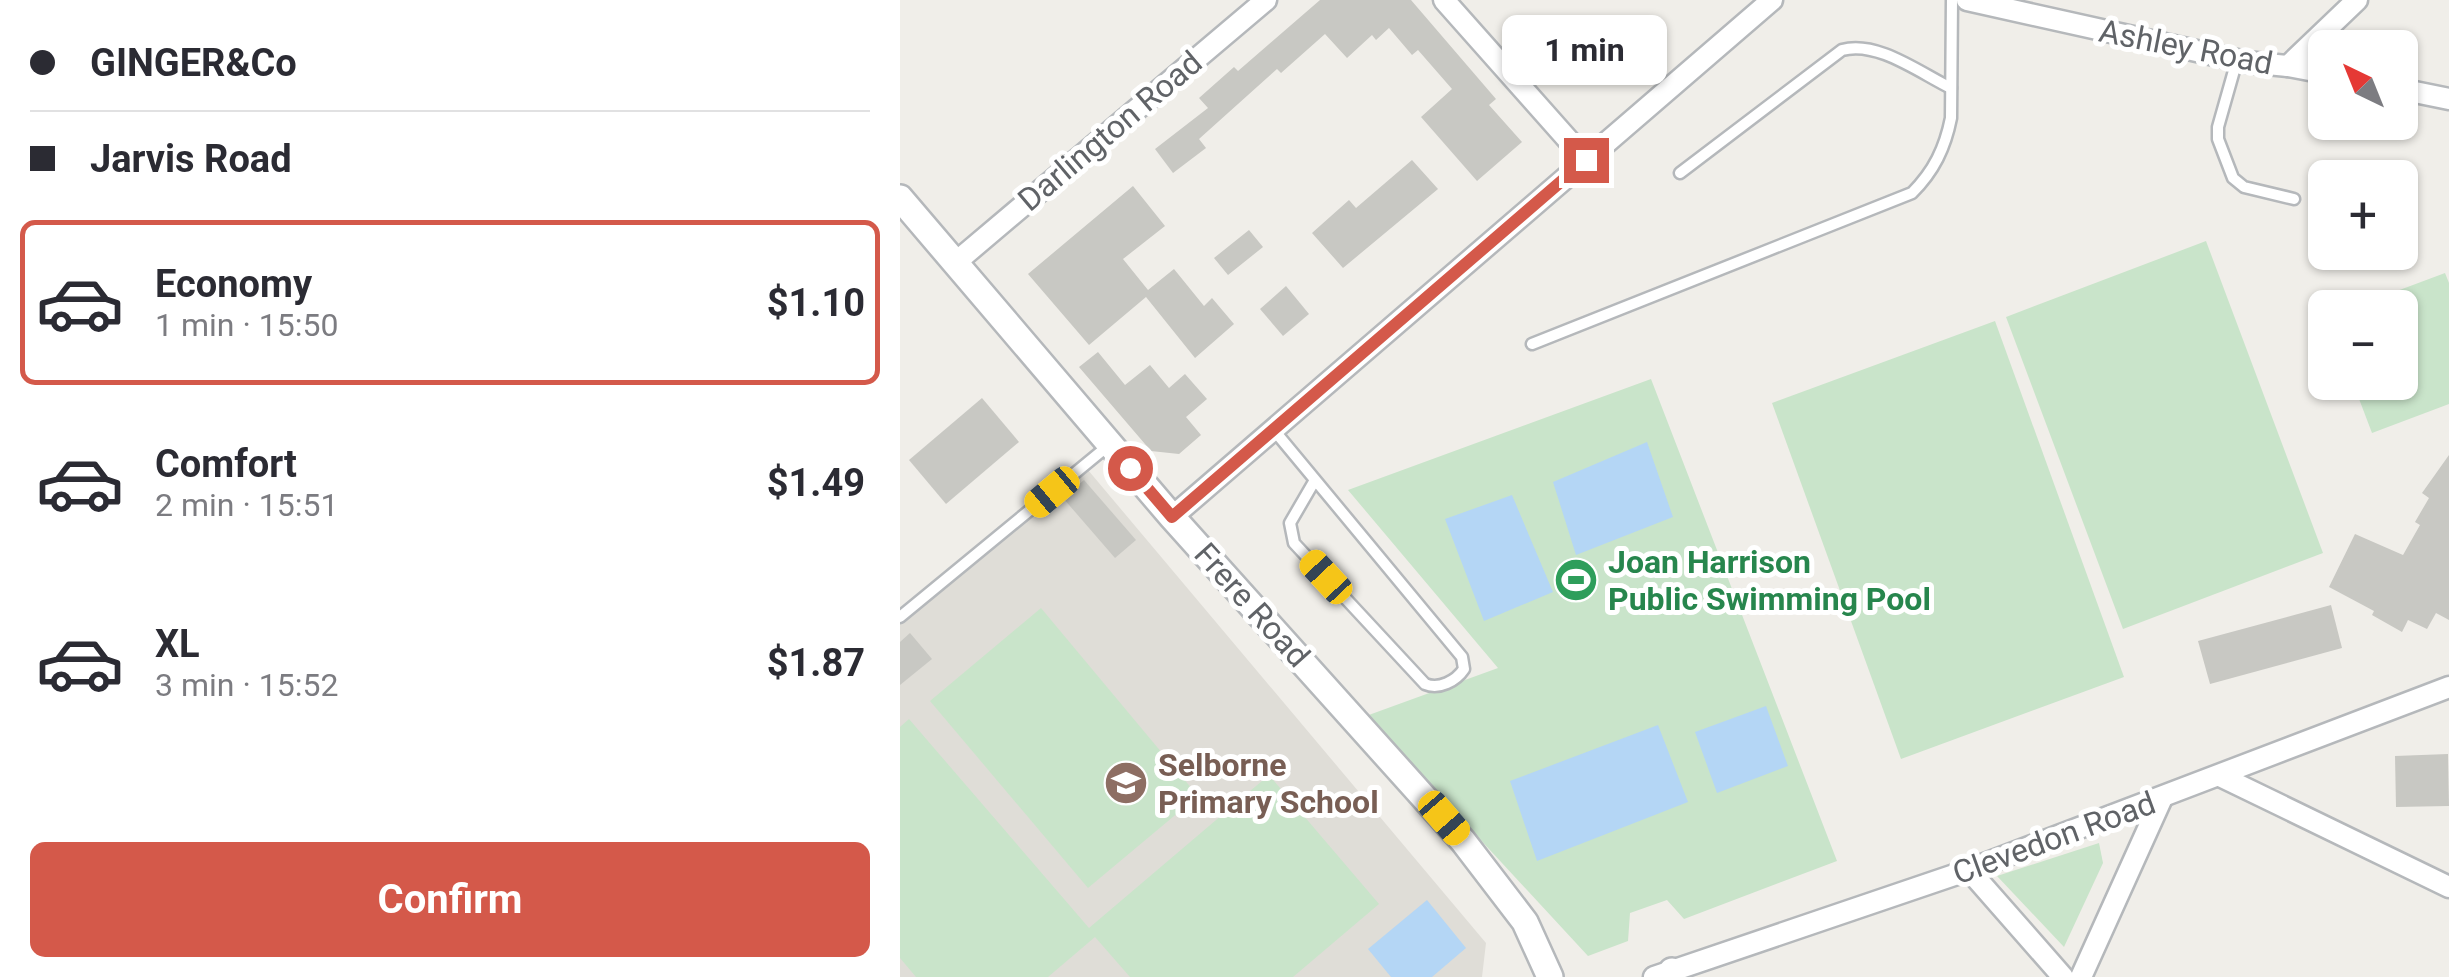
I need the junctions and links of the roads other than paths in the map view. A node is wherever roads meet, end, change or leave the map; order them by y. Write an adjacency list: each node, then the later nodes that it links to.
1 (1266, 0): 17 (street, Darlington Road)
2 (1444, 0): 13 (street)
3 (1772, 0): 13 (street)
4 (1952, 0): 10 (lane)
5 (1966, 0): 7 (street, Ashley Road)
6 (2349, 7): 8 (street, Ashley Road)
7 (2237, 60): 8 (street, Ashley Road); 16 (lane)
8 (2288, 66): 9 (street, Ashley Road)
9 (2308, 70)
10 (1951, 88): 14 (lane); 18 (lane)
11 (2418, 93): 12 (street)
12 (2449, 99)
13 (1586, 160): 19 (street)
14 (1680, 173)
15 (900, 198): 17 (street, Frere Road)
16 (2294, 199)
17 (955, 263): 20 (street, Frere Road)
18 (1532, 344)
19 (1273, 429): 21 (lane); 22 (street)
20 (1110, 444): 22 (street, Frere Road); 23 (lane)
21 (1316, 480): 21 (lane)
22 (1172, 517): 30 (street, Frere Road)
23 (902, 611)
24 (2449, 687): 25 (street, Clevedon Road)
25 (2220, 776): 26 (street, Clevedon Road); 28 (street)
26 (2162, 798): 27 (street, Clevedon Road); 32 (street)
27 (1968, 870): 29 (street, Clevedon Road); 31 (street)
28 (2449, 886)
29 (1665, 975)
30 (1550, 977)
31 (2063, 977)
32 (2080, 977)

